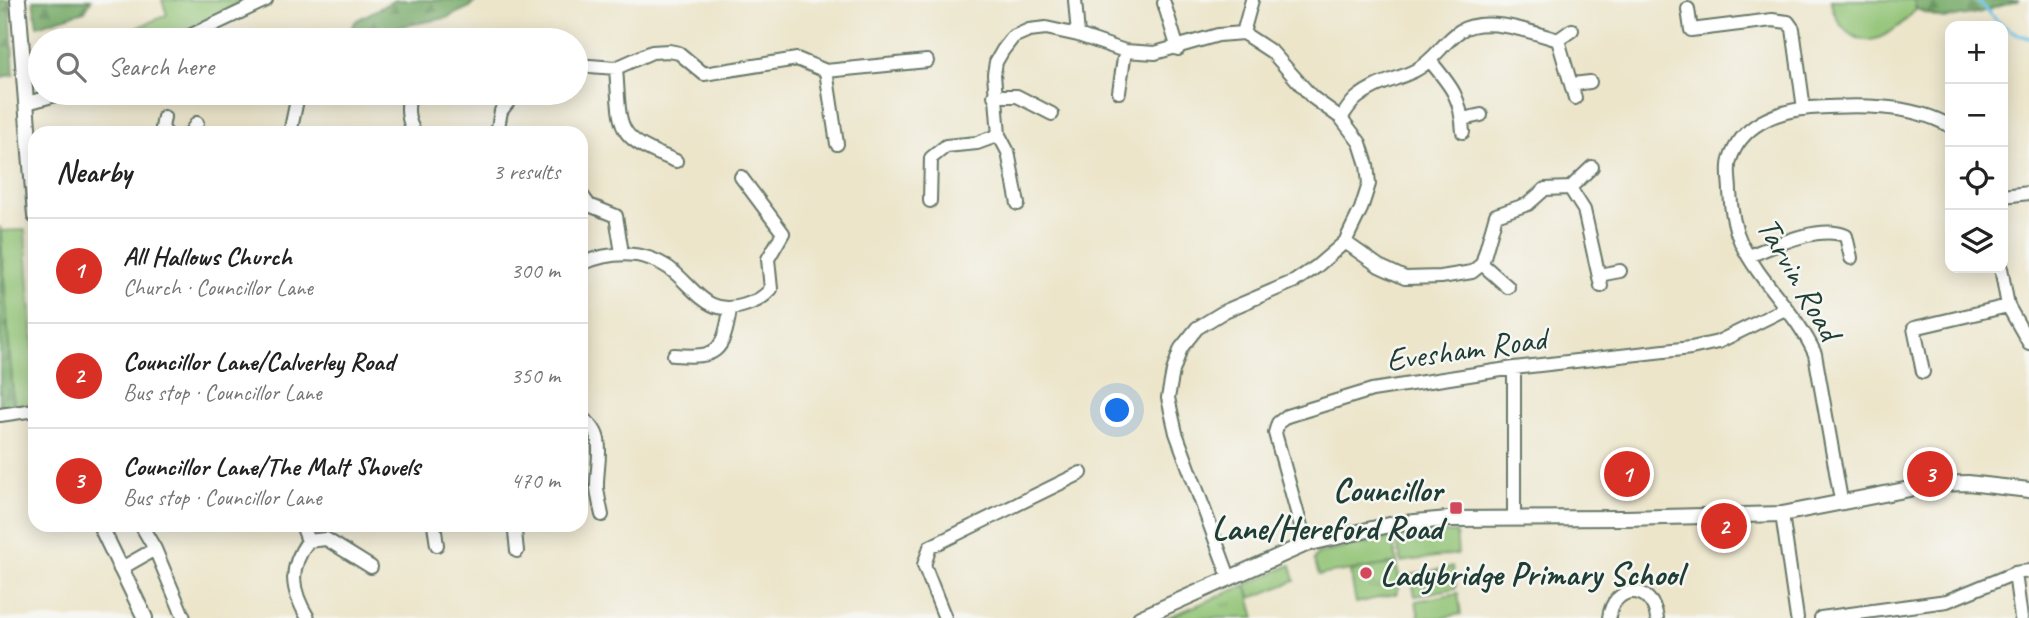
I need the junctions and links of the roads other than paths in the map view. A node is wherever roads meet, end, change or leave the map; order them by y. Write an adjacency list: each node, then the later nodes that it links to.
1 (18, 0): 24 (street)
2 (266, 0): 7 (street)
3 (1075, 0): 10 (street)
4 (1252, 0): 9 (street)
5 (1164, 3): 12 (street)
6 (1688, 9): 28 (street)
7 (206, 28)
8 (1572, 30): 11 (street)
9 (1243, 33): 12 (street); 32 (street)
10 (1078, 34): 13 (street); 22 (street)
11 (1558, 40): 15 (street); 20 (street)
12 (1178, 49): 13 (street)
13 (1125, 51): 21 (street)
14 (927, 61): 18 (street)
15 (1431, 62): 30 (street); 32 (street)
16 (588, 66): 17 (street)
17 (616, 68): 18 (street); 41 (street)
18 (825, 71): 40 (street)
19 (1590, 82): 20 (street)
20 (1573, 84): 23 (street)
21 (1119, 92)
22 (994, 96): 29 (street); 39 (street)
23 (1575, 98)
24 (27, 103): 34 (street)
25 (296, 105): 36 (street)
26 (408, 105): 37 (street)
27 (506, 105): 38 (street)
28 (1804, 109): 33 (street, Tarvin Road); 52 (street, Tarvin Road)
29 (1052, 114)
30 (1481, 116)
31 (164, 117): 35 (street)
32 (1342, 118): 50 (street)
33 (1945, 122)
34 (29, 126)
35 (162, 126)
36 (291, 126)
37 (412, 126)
38 (498, 126)
39 (999, 135): 47 (street); 49 (street)
40 (837, 144)
41 (676, 161)
42 (1592, 167): 44 (street)
43 (741, 177): 61 (street)
44 (1570, 188): 55 (street); 56 (street)
45 (2029, 193): 46 (street)
46 (2008, 195)
47 (930, 201)
48 (588, 204): 51 (street)
49 (1018, 204)
50 (1345, 243): 55 (street); 89 (street)
51 (622, 253): 54 (street); 61 (street)
52 (1749, 256): 53 (street); 60 (street, Tarvin Road)
53 (1851, 258)
54 (588, 261)
55 (1482, 264): 58 (street)
56 (1620, 271)
57 (2002, 273): 59 (street)
58 (1507, 287)
59 (2008, 306): 62 (street); 65 (street)
60 (1786, 309): 64 (street, Evesham Road); 71 (street, Tarvin Road)
61 (730, 310): 63 (street)
62 (2029, 343)
63 (674, 355)
64 (1514, 368): 74 (street); 81 (street, Evesham Road)
65 (1923, 372)
66 (28, 411): 67 (street)
67 (0, 415)
68 (588, 422): 73 (street)
69 (1081, 473): 94 (street)
70 (2029, 490): 71 (street)
71 (1841, 500): 72 (street)
72 (1782, 514): 74 (street); 98 (street)
73 (602, 515)
74 (1514, 518): 81 (street)
75 (103, 532): 86 (street)
76 (145, 532): 83 (street)
77 (305, 532): 80 (street)
78 (435, 532): 82 (street)
79 (516, 532): 84 (street)
80 (308, 541): 85 (street); 93 (street)
81 (1306, 544): 89 (street)
82 (437, 545)
83 (156, 549): 86 (street); 92 (street)
84 (517, 551)
85 (370, 567)
86 (120, 569): 91 (street)
87 (2029, 571): 88 (street)
88 (2015, 573): 90 (street); 100 (street)
89 (1229, 577): 95 (street)
90 (1903, 613): 99 (street)
91 (145, 618)
92 (184, 618)
93 (308, 618)
94 (945, 618)
95 (1140, 618)
96 (1609, 618): 97 (street)
97 (1657, 618)
98 (1797, 618)
99 (1821, 618)
100 (2021, 618)

